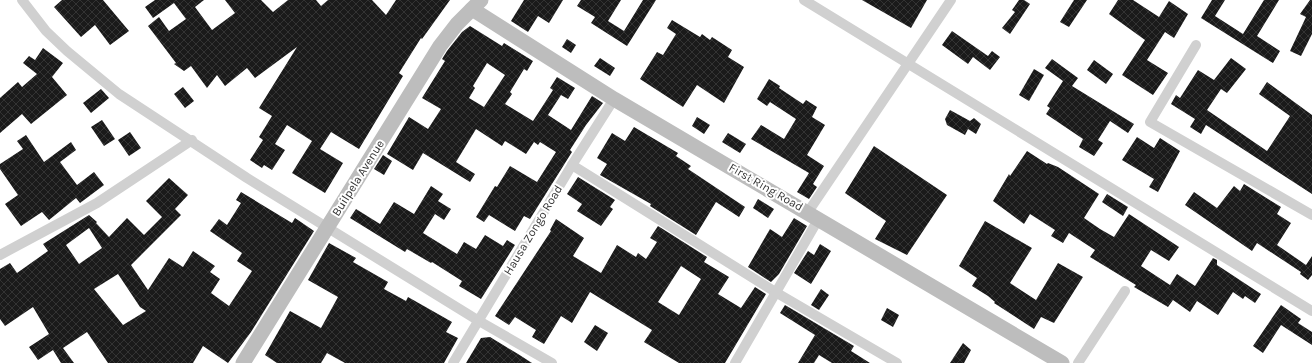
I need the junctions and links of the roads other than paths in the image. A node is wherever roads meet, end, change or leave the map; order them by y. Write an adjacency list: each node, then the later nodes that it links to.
1 (22, 0): 8 (street)
2 (804, 0): 6 (street)
3 (951, 0): 6 (street)
4 (476, 4): 7 (street, First Ring Road); 12 (street, Builpela Avenue)
5 (1196, 45): 11 (street)
6 (910, 64): 10 (street); 16 (street)
7 (614, 99): 9 (street, Hausa Zongo Road); 10 (street, First Ring Road)
8 (192, 140): 12 (street); 13 (street)
9 (572, 165): 15 (street); 17 (street, Hausa Zongo Road)
10 (814, 215): 15 (street); 23 (street, First Ring Road)
11 (1312, 215)
12 (328, 226): 17 (street); 18 (street, Builpela Avenue)
13 (1, 252)
14 (1125, 291): 24 (street)
15 (777, 293): 21 (street); 22 (street)
16 (1312, 311)
17 (479, 321): 19 (street, Hausa Zongo Road); 20 (street)
18 (243, 363)
19 (453, 363)
20 (552, 363)
21 (735, 363)
22 (897, 363)
23 (1062, 363)
24 (1078, 363)

